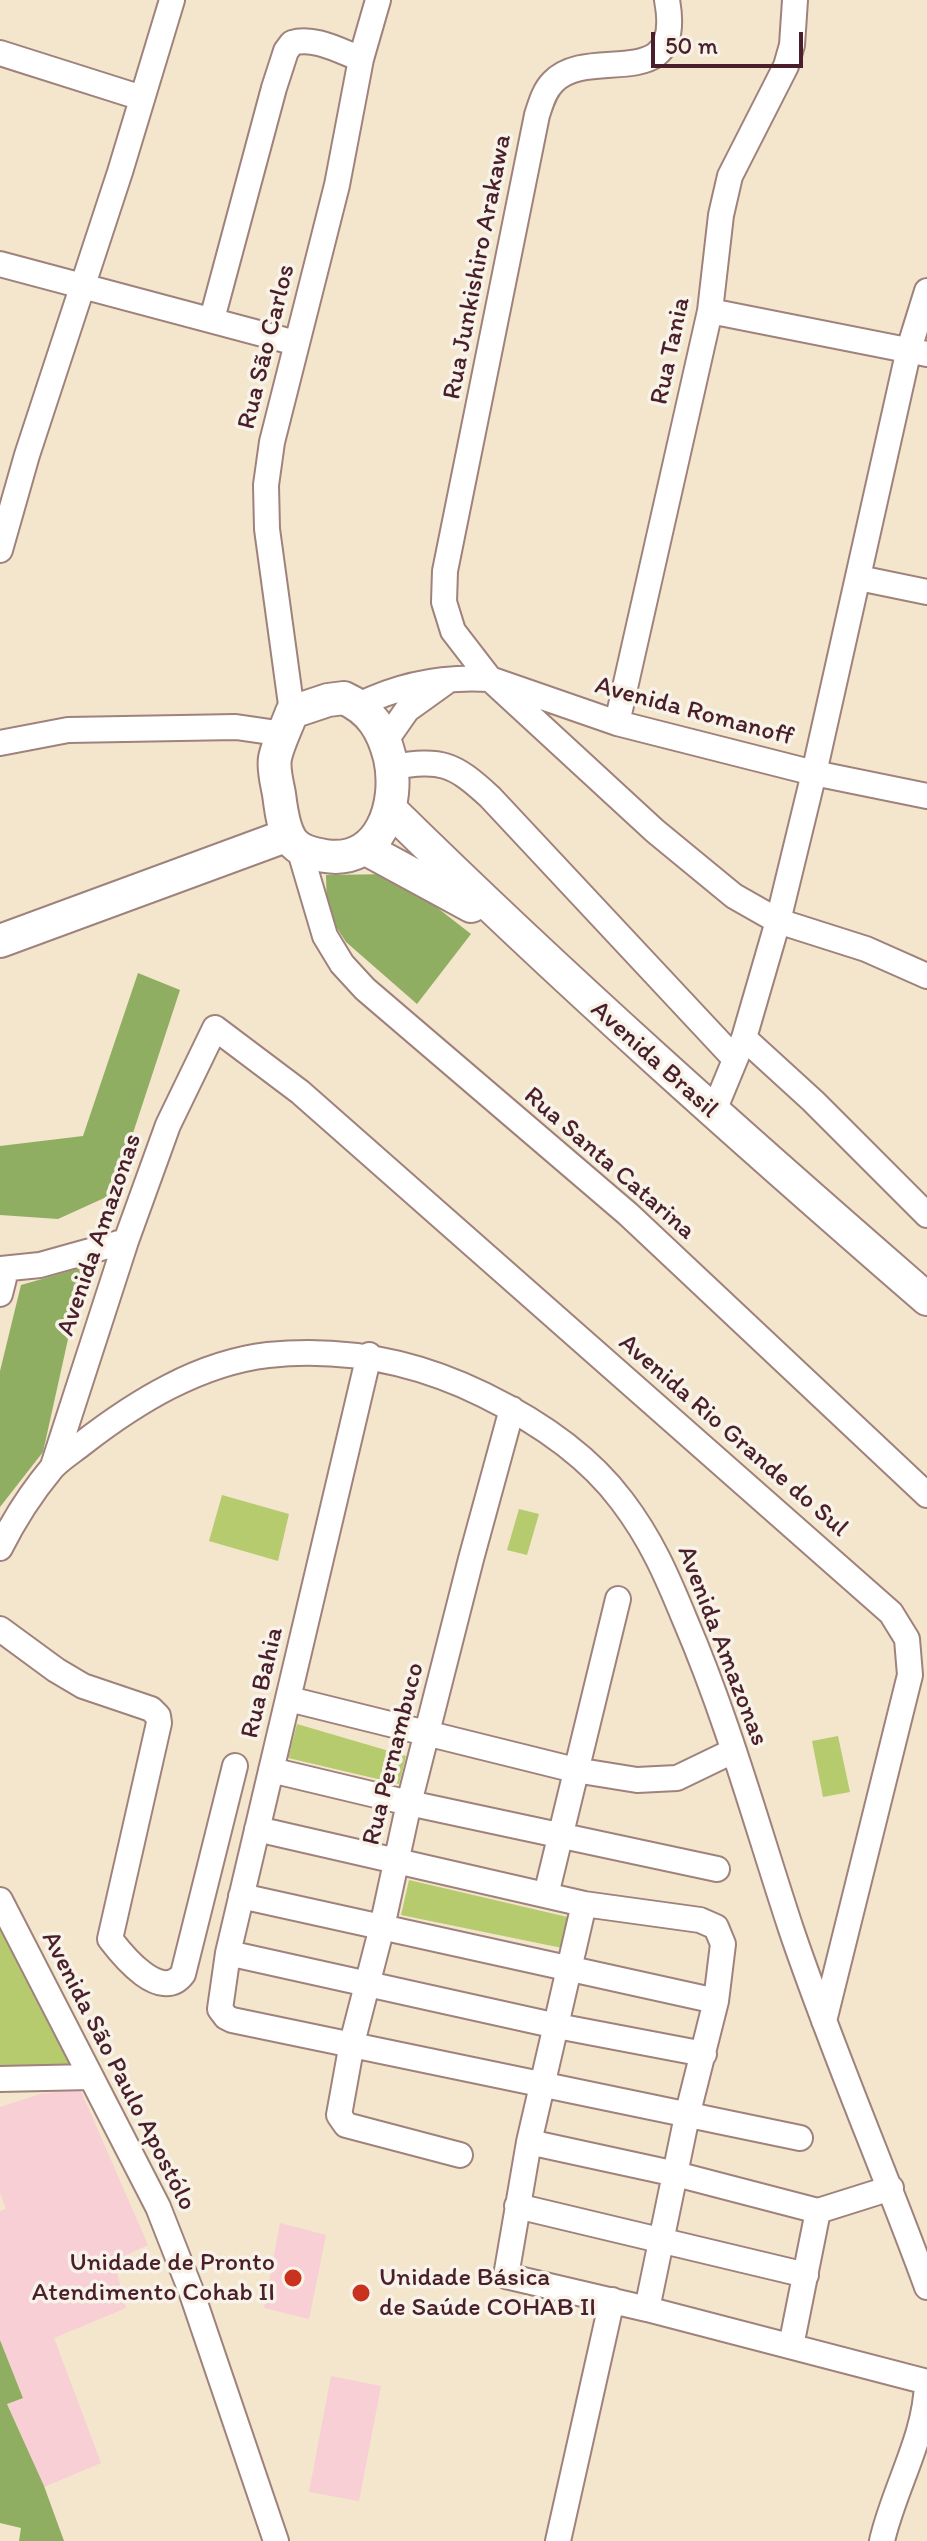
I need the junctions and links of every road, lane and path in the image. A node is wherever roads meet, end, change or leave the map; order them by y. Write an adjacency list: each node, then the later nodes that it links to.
1 (172, 0): 7 (street)
2 (378, 0): 6 (street, Rua São Carlos)
3 (667, 0): 18 (street, Rua Junkishiro Arakawa)
4 (795, 0): 11 (street, Rua Tania)
5 (0, 53): 7 (street)
6 (361, 59): 12 (street); 13 (street, Rua São Carlos)
7 (142, 98): 9 (street)
8 (0, 264): 9 (street)
9 (83, 287): 12 (street); 15 (street)
10 (927, 291): 14 (street)
11 (710, 311): 14 (street); 22 (street, Rua Tania)
12 (212, 319): 13 (street)
13 (296, 343): 21 (street, Rua São Carlos)
14 (918, 352): 16 (street)
15 (0, 550)
16 (859, 578): 17 (street); 27 (street)
17 (927, 592)
18 (490, 679): 19 (street, Avenida Romanoff); 22 (street, Avenida Romanoff); 32 (street)
19 (448, 680): 20 (street, Avenida Romanoff); 25 (street)
20 (359, 705): 21 (main road); 25 (main road)
21 (288, 723): 23 (street); 30 (main road)
22 (617, 723): 27 (street, Avenida Romanoff)
23 (68, 730): 24 (street); 26 (street)
24 (0, 743)
25 (389, 754): 29 (main road); 37 (street)
26 (0, 760)
27 (814, 773): 28 (street, Avenida Romanoff); 32 (street)
28 (927, 796)
29 (391, 810): 31 (main road); 33 (main road, Avenida Brasil)
30 (294, 841): 31 (main road); 34 (main road); 47 (street, Rua Santa Catarina)
31 (366, 849): 33 (main road)
32 (778, 921): 35 (street); 37 (street)
33 (512, 929): 38 (main road, Avenida Brasil)
34 (0, 941)
35 (927, 976)
36 (215, 1028): 40 (street, Avenida Amazonas); 71 (street, Avenida Rio Grande do Sul)
37 (740, 1048): 38 (street); 39 (street)
38 (713, 1113): 43 (main road, Avenida Brasil)
39 (927, 1215)
40 (126, 1241): 41 (street); 46 (street, Avenida Amazonas)
41 (3, 1270): 42 (street)
42 (0, 1294)
43 (927, 1299)
44 (369, 1355): 45 (street, Avenida Amazonas); 46 (street, Avenida Amazonas); 51 (street, Rua Bahia)
45 (512, 1409): 52 (street, Rua Pernambuco); 53 (street, Avenida Amazonas)
46 (53, 1466): 48 (street, Avenida Amazonas)
47 (927, 1495)
48 (0, 1548)
49 (618, 1599): 56 (street)
50 (0, 1629): 54 (street)
51 (289, 1699): 52 (street); 55 (street, Rua Bahia)
52 (427, 1732): 56 (street); 57 (street, Rua Pernambuco)
53 (733, 1751): 56 (street); 71 (street, Avenida Amazonas)
54 (235, 1766)
55 (271, 1770): 57 (street); 58 (street, Rua Bahia)
56 (575, 1770): 59 (street)
57 (409, 1803): 59 (street); 60 (street, Rua Pernambuco)
58 (257, 1829): 60 (street); 63 (street, Rua Bahia)
59 (562, 1834): 61 (street); 62 (street)
60 (397, 1859): 62 (street); 66 (street, Rua Pernambuco)
61 (717, 1869)
62 (546, 1895): 65 (street)
63 (241, 1896): 66 (street); 67 (street, Rua Bahia)
64 (0, 1900): 75 (street, Avenida São Paulo Apostólo)
65 (584, 1904): 68 (street); 70 (street)
66 (382, 1927): 68 (street); 69 (street, Rua Pernambuco)
67 (228, 1953): 69 (street); 73 (street, Rua Bahia)
68 (570, 1969): 70 (street); 72 (street)
69 (367, 1983): 72 (street); 73 (street, Rua Pernambuco)
70 (716, 2001): 74 (street)
71 (824, 2021): 83 (street, Avenida Amazonas)
72 (557, 2026): 74 (street); 77 (street)
73 (352, 2043): 77 (street); 81 (street, Rua Pernambuco)
74 (704, 2054): 78 (street)
75 (90, 2077): 76 (street); 94 (street, Avenida São Paulo Apostólo)
76 (0, 2079)
77 (543, 2086): 78 (street); 80 (street)
78 (687, 2116): 79 (street); 82 (street)
79 (800, 2138)
80 (529, 2142): 82 (street); 84 (street)
81 (460, 2155)
82 (676, 2174): 85 (street); 86 (street)
83 (891, 2188): 85 (street); 88 (street, Avenida Amazonas)
84 (517, 2206): 86 (street); 89 (street)
85 (818, 2211): 87 (street)
86 (664, 2239): 87 (street); 90 (street)
87 (806, 2275): 91 (street)
88 (927, 2287)
89 (612, 2300): 90 (street); 95 (street)
90 (647, 2309): 91 (street)
91 (791, 2346): 92 (street)
92 (927, 2382): 93 (street)
93 (923, 2431): 96 (street)
94 (276, 2541)
95 (558, 2541)
96 (882, 2541)

